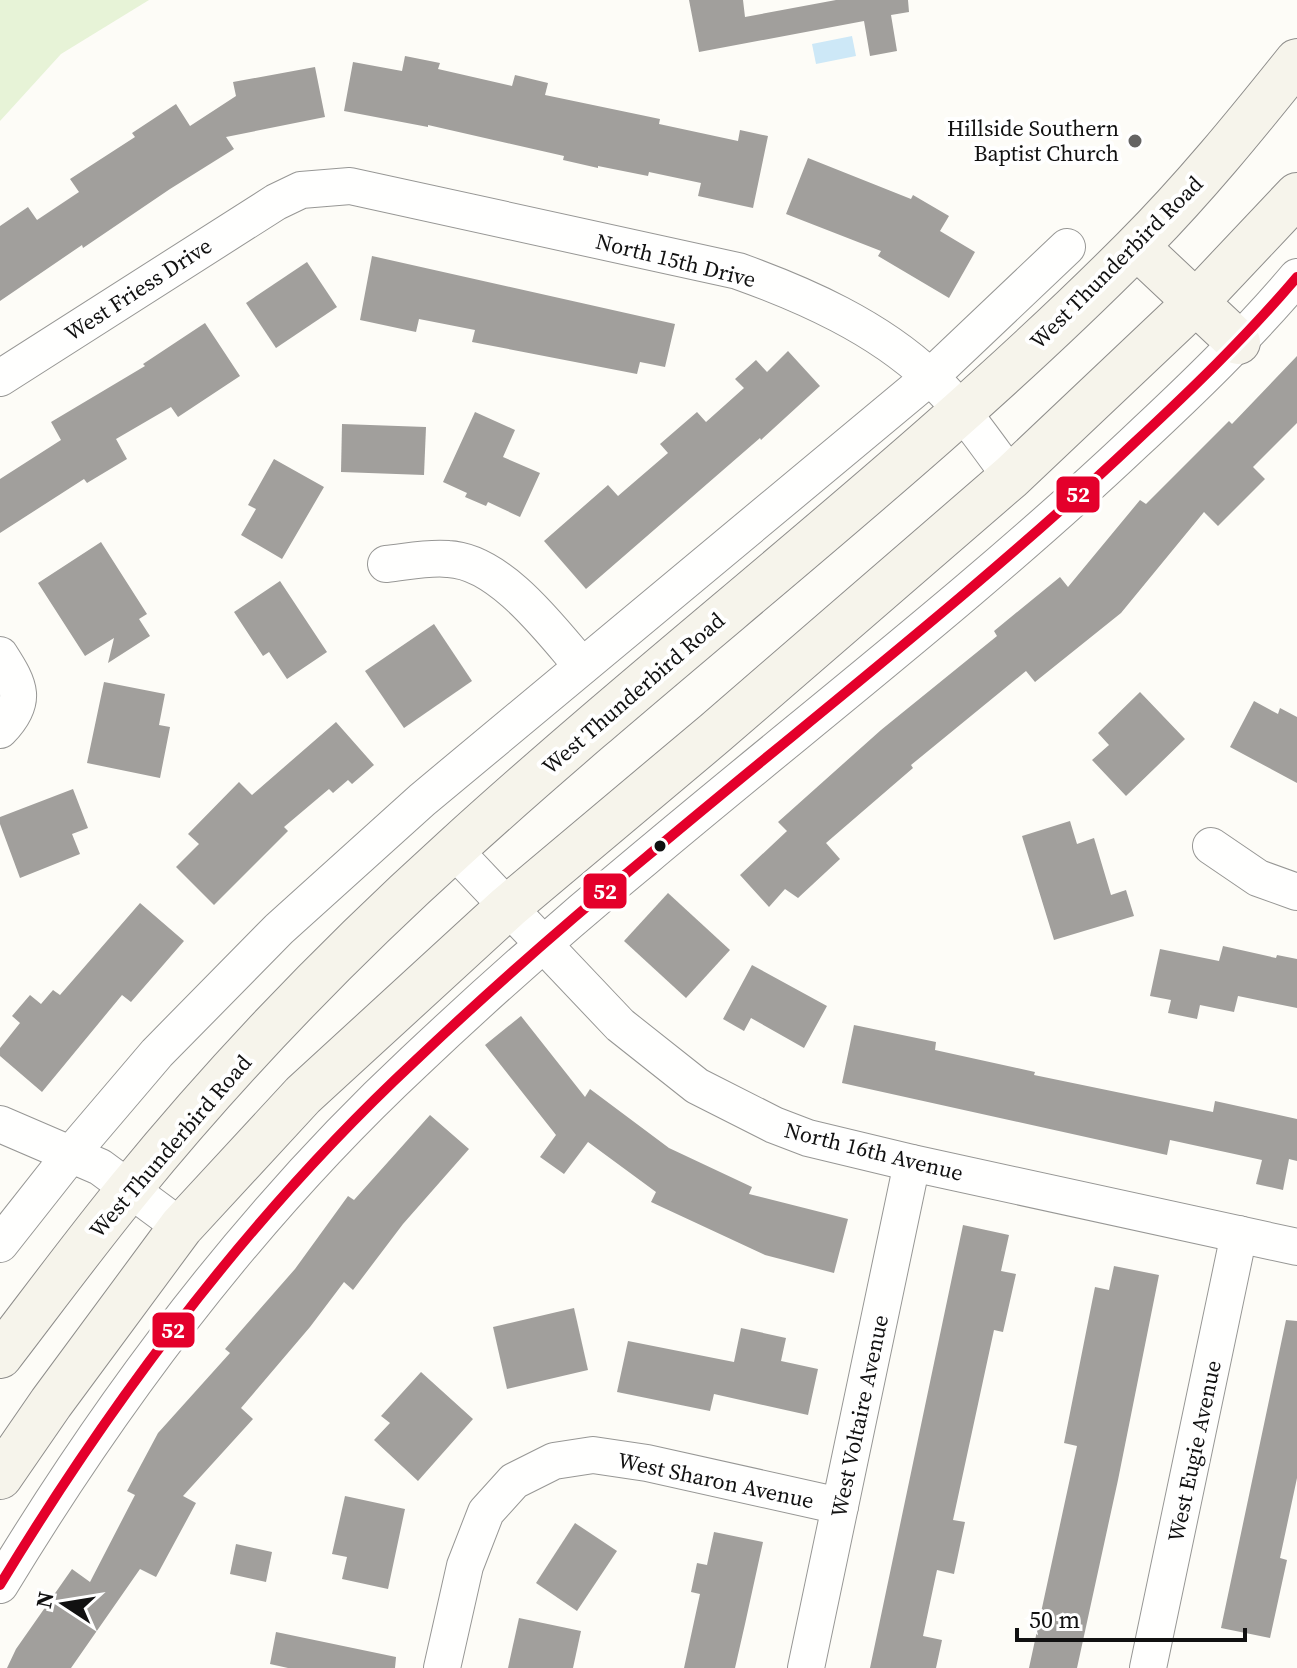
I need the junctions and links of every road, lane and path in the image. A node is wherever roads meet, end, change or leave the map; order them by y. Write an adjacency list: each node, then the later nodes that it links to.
1 (1297, 61): 5 (main road, West Thunderbird Road)
2 (1297, 195): 7 (main road)
3 (276, 202): 9 (street, North 15th Drive); 10 (street, West Friess Drive)
4 (1067, 247): 9 (street, West Thunderbird Road)
5 (1137, 247): 7 (main road); 11 (main road, West Thunderbird Road)
6 (1297, 277): 8 (street)
7 (1196, 302): 8 (main road); 12 (main road)
8 (1238, 342): 21 (street)
9 (930, 377): 11 (street, North 15th Drive); 15 (street, West Thunderbird Road)
10 (0, 378)
11 (963, 411): 12 (street, North 15th Drive); 18 (main road, West Thunderbird Road)
12 (1011, 477): 20 (main road)
13 (386, 564): 15 (street)
14 (0, 655): 16 (street)
15 (582, 666): 23 (street, West Thunderbird Road)
16 (0, 730)
17 (1211, 846): 19 (street)
18 (453, 849): 20 (street, North 16th Avenue); 25 (main road, West Thunderbird Road)
19 (1297, 892)
20 (508, 907): 21 (street, North 16th Avenue); 26 (main road)
21 (544, 945): 24 (street, North 16th Avenue); 33 (street)
22 (0, 1124): 23 (street)
23 (71, 1154): 25 (street); 28 (street, West Thunderbird Road)
24 (912, 1163): 27 (street, North 16th Avenue); 32 (street, West Voltaire Avenue)
25 (129, 1189): 26 (street); 30 (main road, West Thunderbird Road)
26 (181, 1227): 31 (main road)
27 (1239, 1234): 29 (street, North 16th Avenue); 36 (street, West Eugie Avenue)
28 (0, 1244)
29 (1297, 1247)
30 (0, 1356)
31 (0, 1477)
32 (840, 1506): 34 (street, West Sharon Avenue); 35 (street, West Voltaire Avenue)
33 (0, 1585)
34 (442, 1668)
35 (806, 1668)
36 (1148, 1668)

